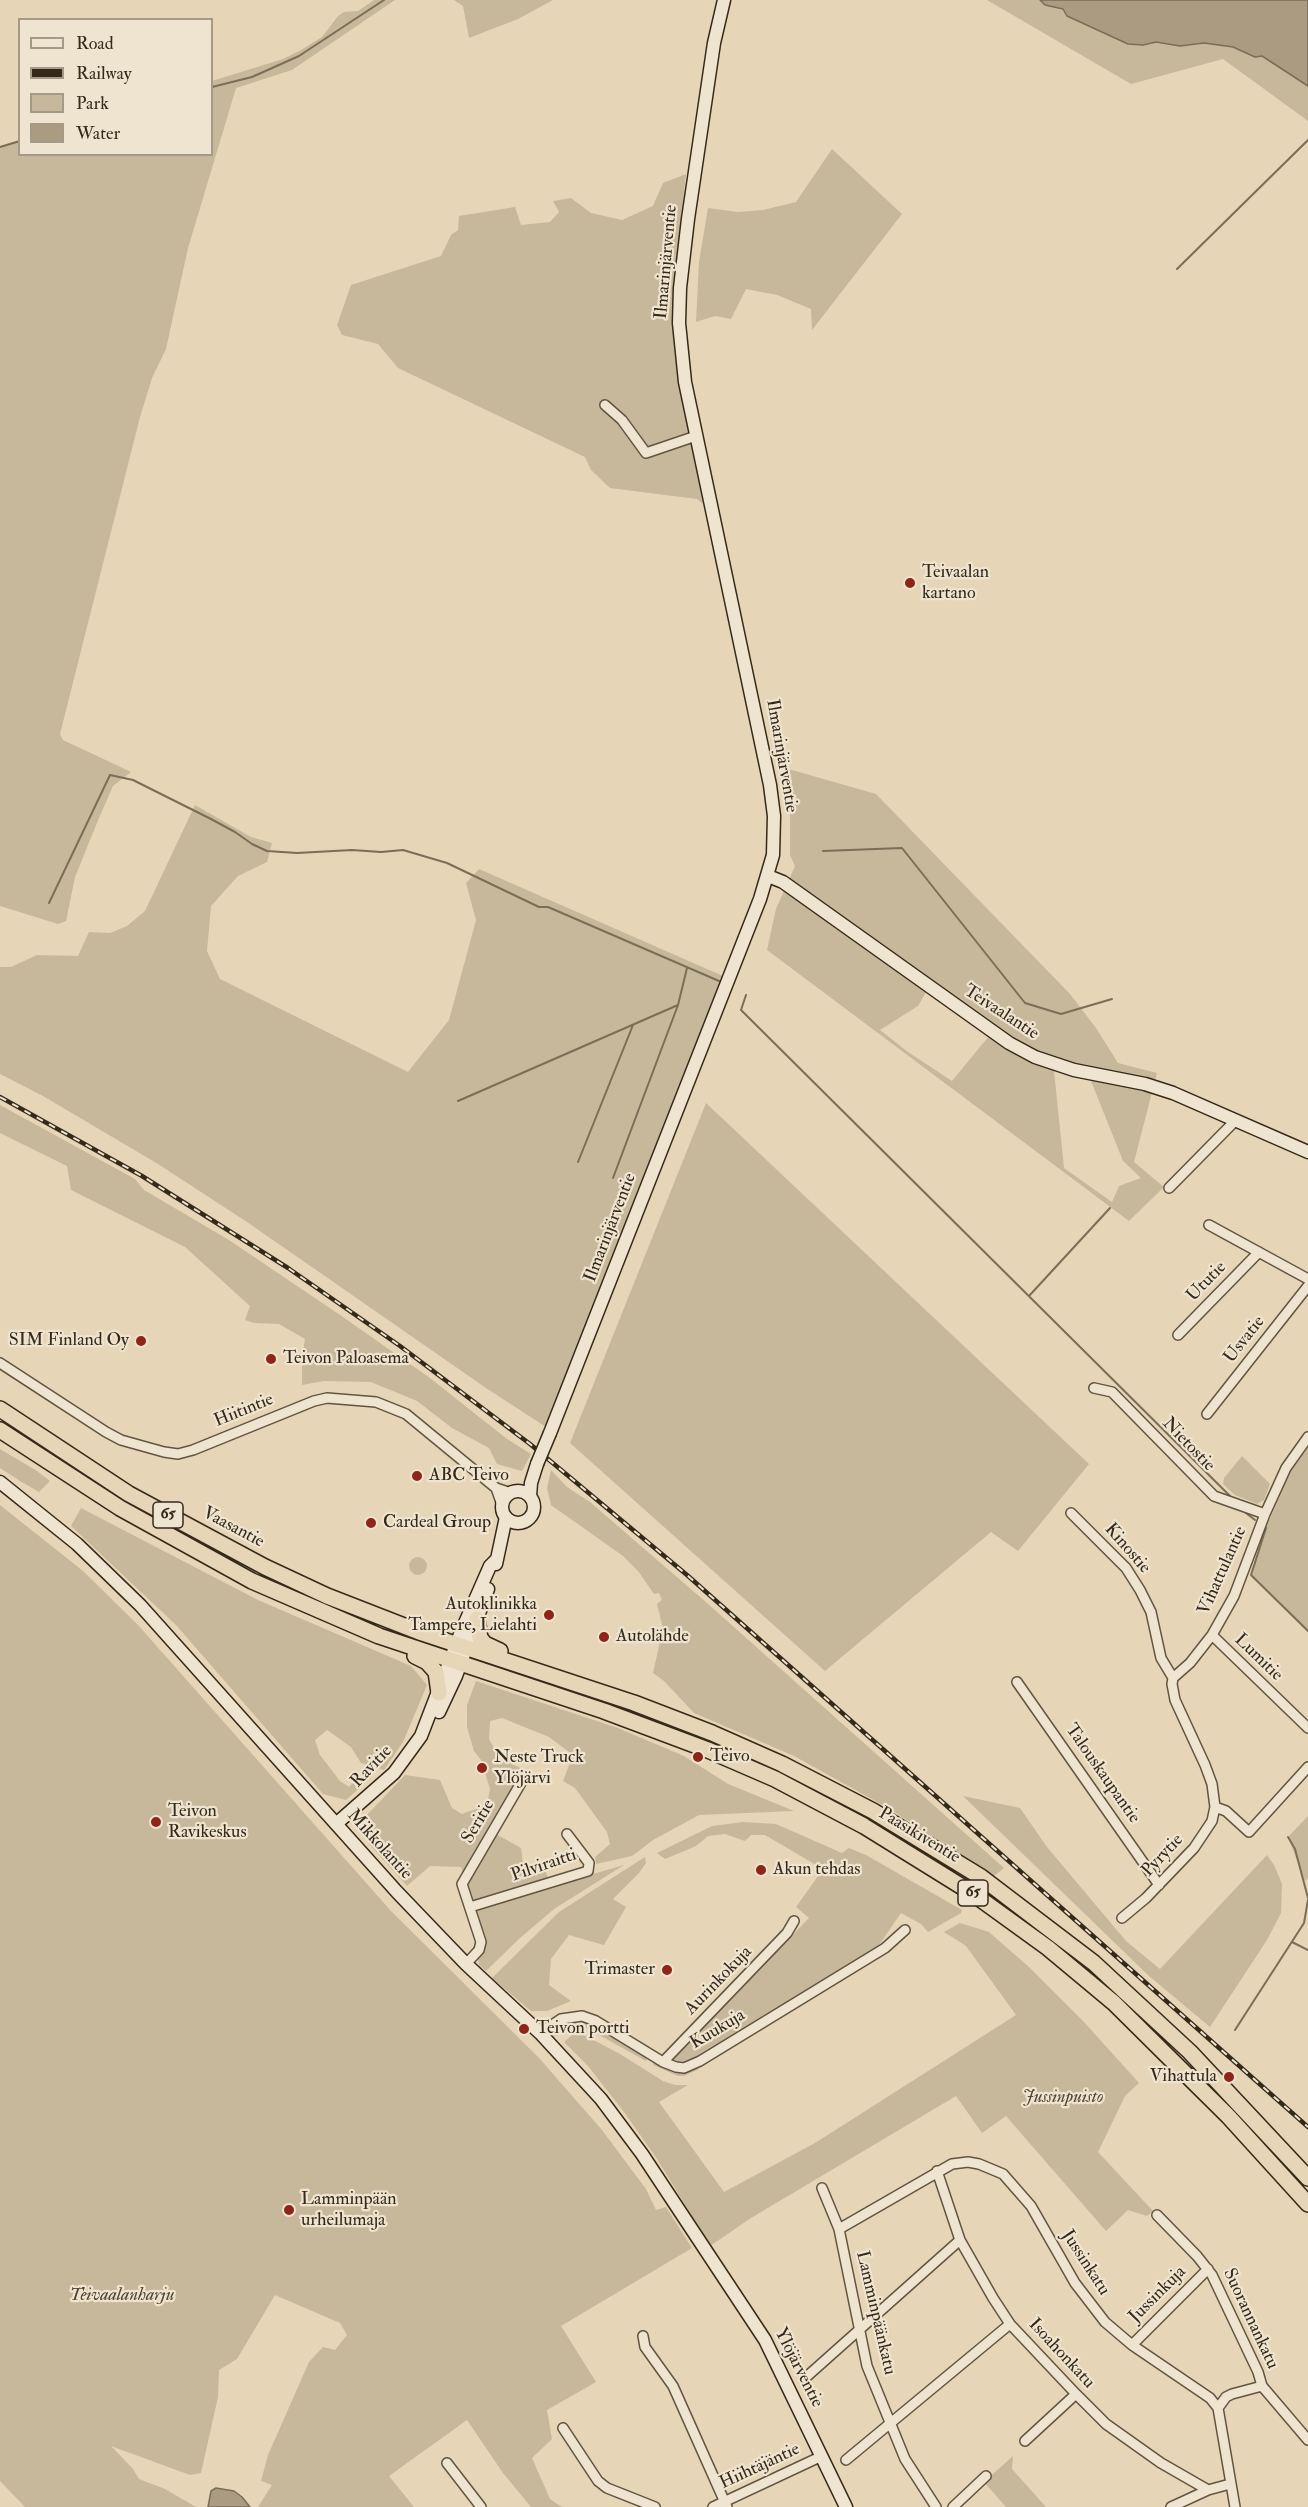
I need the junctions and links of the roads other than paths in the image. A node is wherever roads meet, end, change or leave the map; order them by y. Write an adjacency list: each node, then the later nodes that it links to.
1 (724, 0): 3 (main road, Ilmarinjärventie)
2 (604, 405): 3 (street)
3 (696, 436): 4 (main road, Ilmarinjärventie)
4 (768, 876): 5 (main road, Teivaalantie); 21 (main road, Ilmarinjärventie, bridge)
5 (1235, 1121): 6 (main road, Teivaalantie); 7 (street)
6 (1308, 1152)
7 (1169, 1188)
8 (1209, 1225): 9 (street)
9 (1259, 1252): 10 (street); 12 (street, Ututie)
10 (1308, 1280)
11 (1308, 1286): 16 (street, Usvatie)
12 (1178, 1335)
13 (0, 1363): 20 (street, Hiitintie)
14 (1094, 1388): 23 (street, Nietostie)
15 (0, 1409): 29 (highway, Vaasantie / 65)
16 (1207, 1414)
17 (0, 1430): 28 (highway, Vaasantie / 65)
18 (1308, 1437): 23 (street, Vihattulantie)
19 (0, 1482): 40 (main road, Mikkolantie)
20 (496, 1488): 21 (street, Hiitintie); 24 (street)
21 (522, 1491): 24 (main road); 24 (main road, Ilmarinjärventie)
22 (1071, 1513): 32 (street, Kinostie)
23 (1265, 1514): 27 (street, Vihattulantie)
24 (508, 1515): 25 (main road)
25 (496, 1559): 26 (main road); 29 (main road)
26 (477, 1619): 29 (main road); 31 (highway)
27 (1212, 1635): 32 (street, Vihattulantie); 36 (street, Lumitie)
28 (380, 1636): 30 (highway, Vaasantie / 65); 34 (highway, 65)
29 (461, 1646): 30 (main road, Ravitie); 31 (highway, Paasikiventie / 65)
30 (455, 1663): 34 (main road, Ravitie); 35 (main road, Ravitie); 53 (highway, Paasikiventie / 65)
31 (554, 1677): 51 (highway, Paasikiventie / 65)
32 (1173, 1678): 39 (street)
33 (1017, 1682): 42 (street, Talouskaupantie)
34 (439, 1693): 35 (main road, Ravitie)
35 (426, 1727): 40 (main road, Ravitie)
36 (1308, 1728)
37 (1308, 1767): 39 (street)
38 (525, 1776): 43 (street, Seritie)
39 (1215, 1807): 42 (street, Pyrytie)
40 (336, 1824): 47 (main road, Mikkolantie)
41 (567, 1834): 43 (street, Pilviraitti)
42 (1159, 1885): 44 (street, Pyrytie)
43 (470, 1907): 47 (street)
44 (1122, 1918)
45 (794, 1921): 49 (street, Aurinkokuja)
46 (905, 1930): 49 (street, Kuukuja)
47 (466, 1964): 48 (main road, Mikkolantie)
48 (540, 2033): 49 (street, Kuukuja); 57 (main road, Mikkolantie)
49 (663, 2062)
50 (937, 2171): 55 (street, Jussinkatu); 56 (street, Isoahonkatu); 62 (street, Jussinkatu)
51 (1308, 2178)
52 (822, 2188): 55 (street, Lamminpäänkatu)
53 (1308, 2204)
54 (1157, 2215): 58 (street, Suorannankatu)
55 (839, 2229): 60 (street, Lamminpäänkatu)
56 (960, 2240): 59 (street, Isoahonkatu); 60 (street)
57 (706, 2253): 71 (main road, Ylöjärventie)
58 (1208, 2269): 62 (street, Jussinkuja); 64 (street, Suorannankatu)
59 (1010, 2324): 65 (street, Isoahonkatu); 67 (street)
60 (858, 2329): 63 (street); 67 (street, Lamminpäänkatu)
61 (643, 2336): 77 (street)
62 (1132, 2345): 66 (street, Jussinkatu)
63 (804, 2379)
64 (1262, 2386): 66 (street, Suorannankatu); 69 (street, Suorannankatu)
65 (1076, 2394): 70 (street); 76 (street, Isoahonkatu)
66 (1218, 2408): 75 (street)
67 (890, 2423): 72 (street); 82 (street, Lamminpäänkatu)
68 (563, 2428): 79 (street)
69 (1308, 2440)
70 (1025, 2441)
71 (822, 2456): 77 (street, Hiihtäjäntie); 81 (main road, Ylöjärventie)
72 (846, 2460)
73 (447, 2463): 78 (street)
74 (986, 2475): 83 (street)
75 (1230, 2484): 76 (street); 85 (street)
76 (1208, 2490): 84 (street)
77 (726, 2504): 80 (street, Hiihtäjäntie)
78 (481, 2507)
79 (655, 2507)
80 (713, 2507)
81 (846, 2507)
82 (936, 2507)
83 (954, 2507)
84 (1171, 2507)
85 (1234, 2507)

